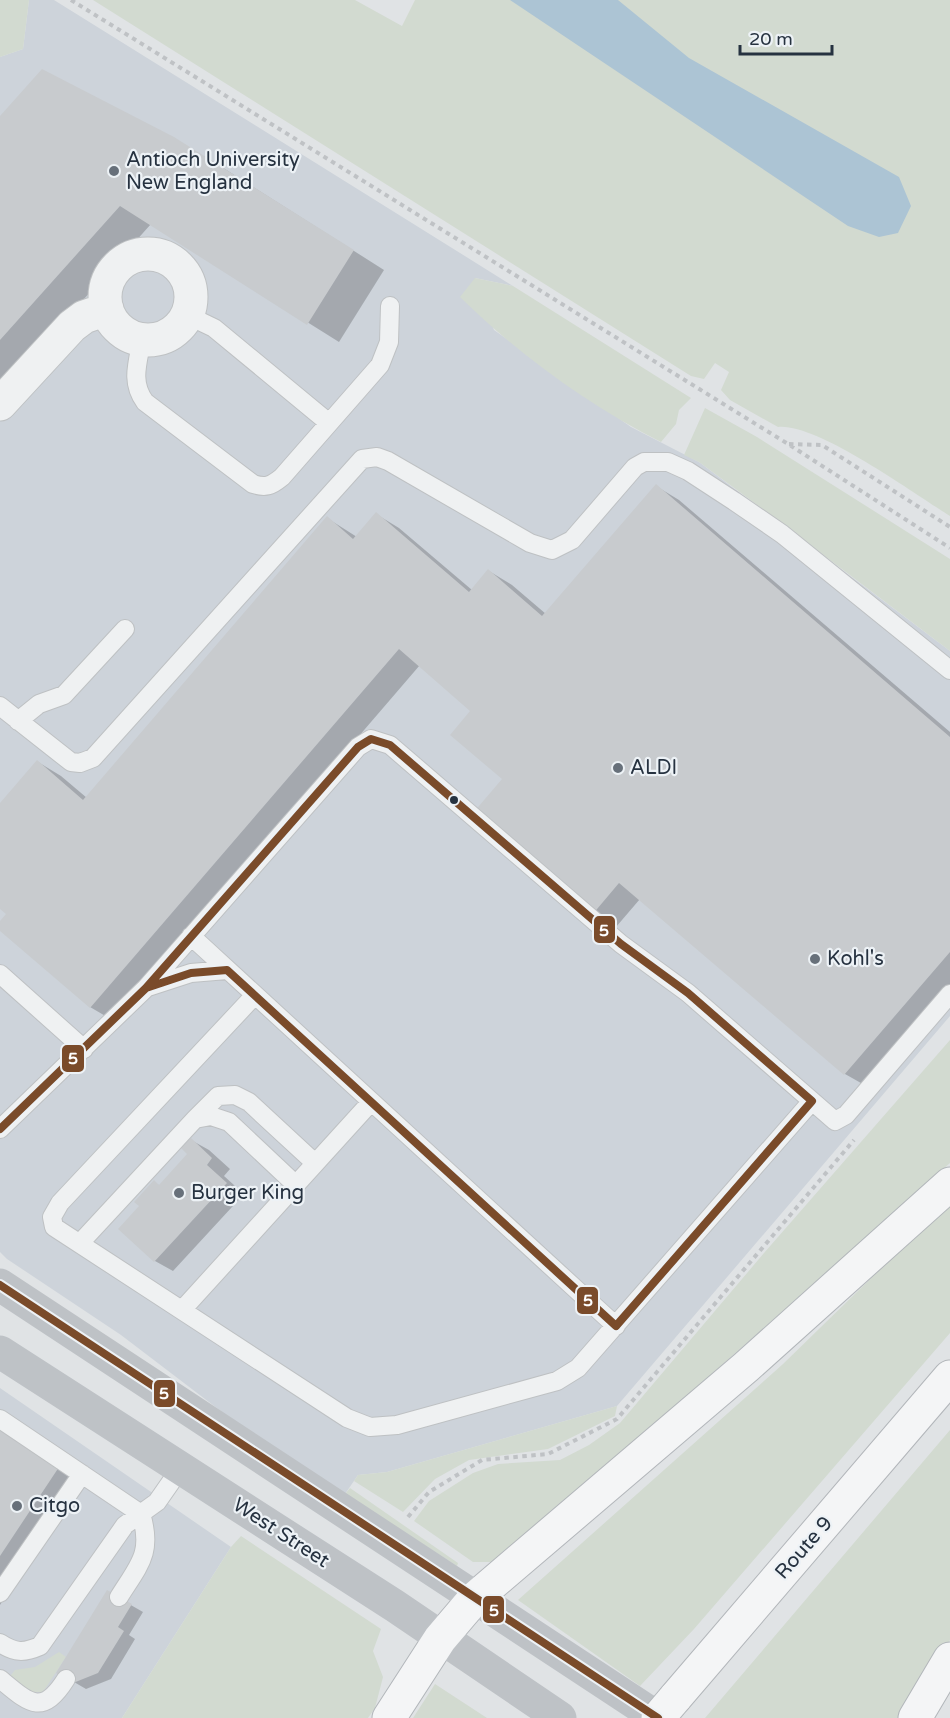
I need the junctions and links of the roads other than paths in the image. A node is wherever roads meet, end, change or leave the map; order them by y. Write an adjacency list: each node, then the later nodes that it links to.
1 (390, 306): 6 (lane)
2 (107, 309): 3 (street); 4 (street); 5 (street)
3 (188, 315): 4 (street); 6 (lane)
4 (142, 339): 6 (lane)
5 (0, 404)
6 (329, 423)
7 (125, 629): 9 (lane)
8 (950, 670): 9 (lane)
9 (7, 716)
10 (191, 936): 11 (lane); 13 (lane); 18 (lane)
11 (227, 970): 13 (lane); 15 (lane)
12 (0, 974): 16 (lane)
13 (146, 988): 16 (lane)
14 (950, 994): 18 (lane)
15 (255, 995): 17 (lane); 24 (lane)
16 (84, 1049): 20 (lane)
17 (371, 1101): 21 (lane); 27 (lane)
18 (812, 1101): 27 (lane)
19 (195, 1119): 21 (lane); 23 (lane); 24 (lane)
20 (0, 1129)
21 (315, 1163): 23 (lane)
22 (950, 1184): 36 (highway)
23 (296, 1185): 26 (lane)
24 (80, 1243): 26 (lane)
25 (4, 1295): 36 (street)
26 (182, 1310): 27 (lane)
27 (616, 1326)
28 (0, 1352): 31 (street, West Street)
29 (950, 1377): 42 (highway, Route 9)
30 (0, 1419): 32 (lane)
31 (180, 1469): 33 (lane); 37 (street, West Street)
32 (82, 1474): 33 (lane); 34 (lane)
33 (141, 1514): 35 (lane); 38 (lane)
34 (0, 1593)
35 (119, 1597)
36 (474, 1599): 37 (highway); 42 (street)
37 (440, 1639): 43 (highway); 44 (street, West Street)
38 (0, 1643)
39 (950, 1659): 45 (highway)
40 (0, 1679): 41 (lane)
41 (66, 1679)
42 (667, 1708)
43 (389, 1718)
44 (560, 1718)
45 (915, 1718)

